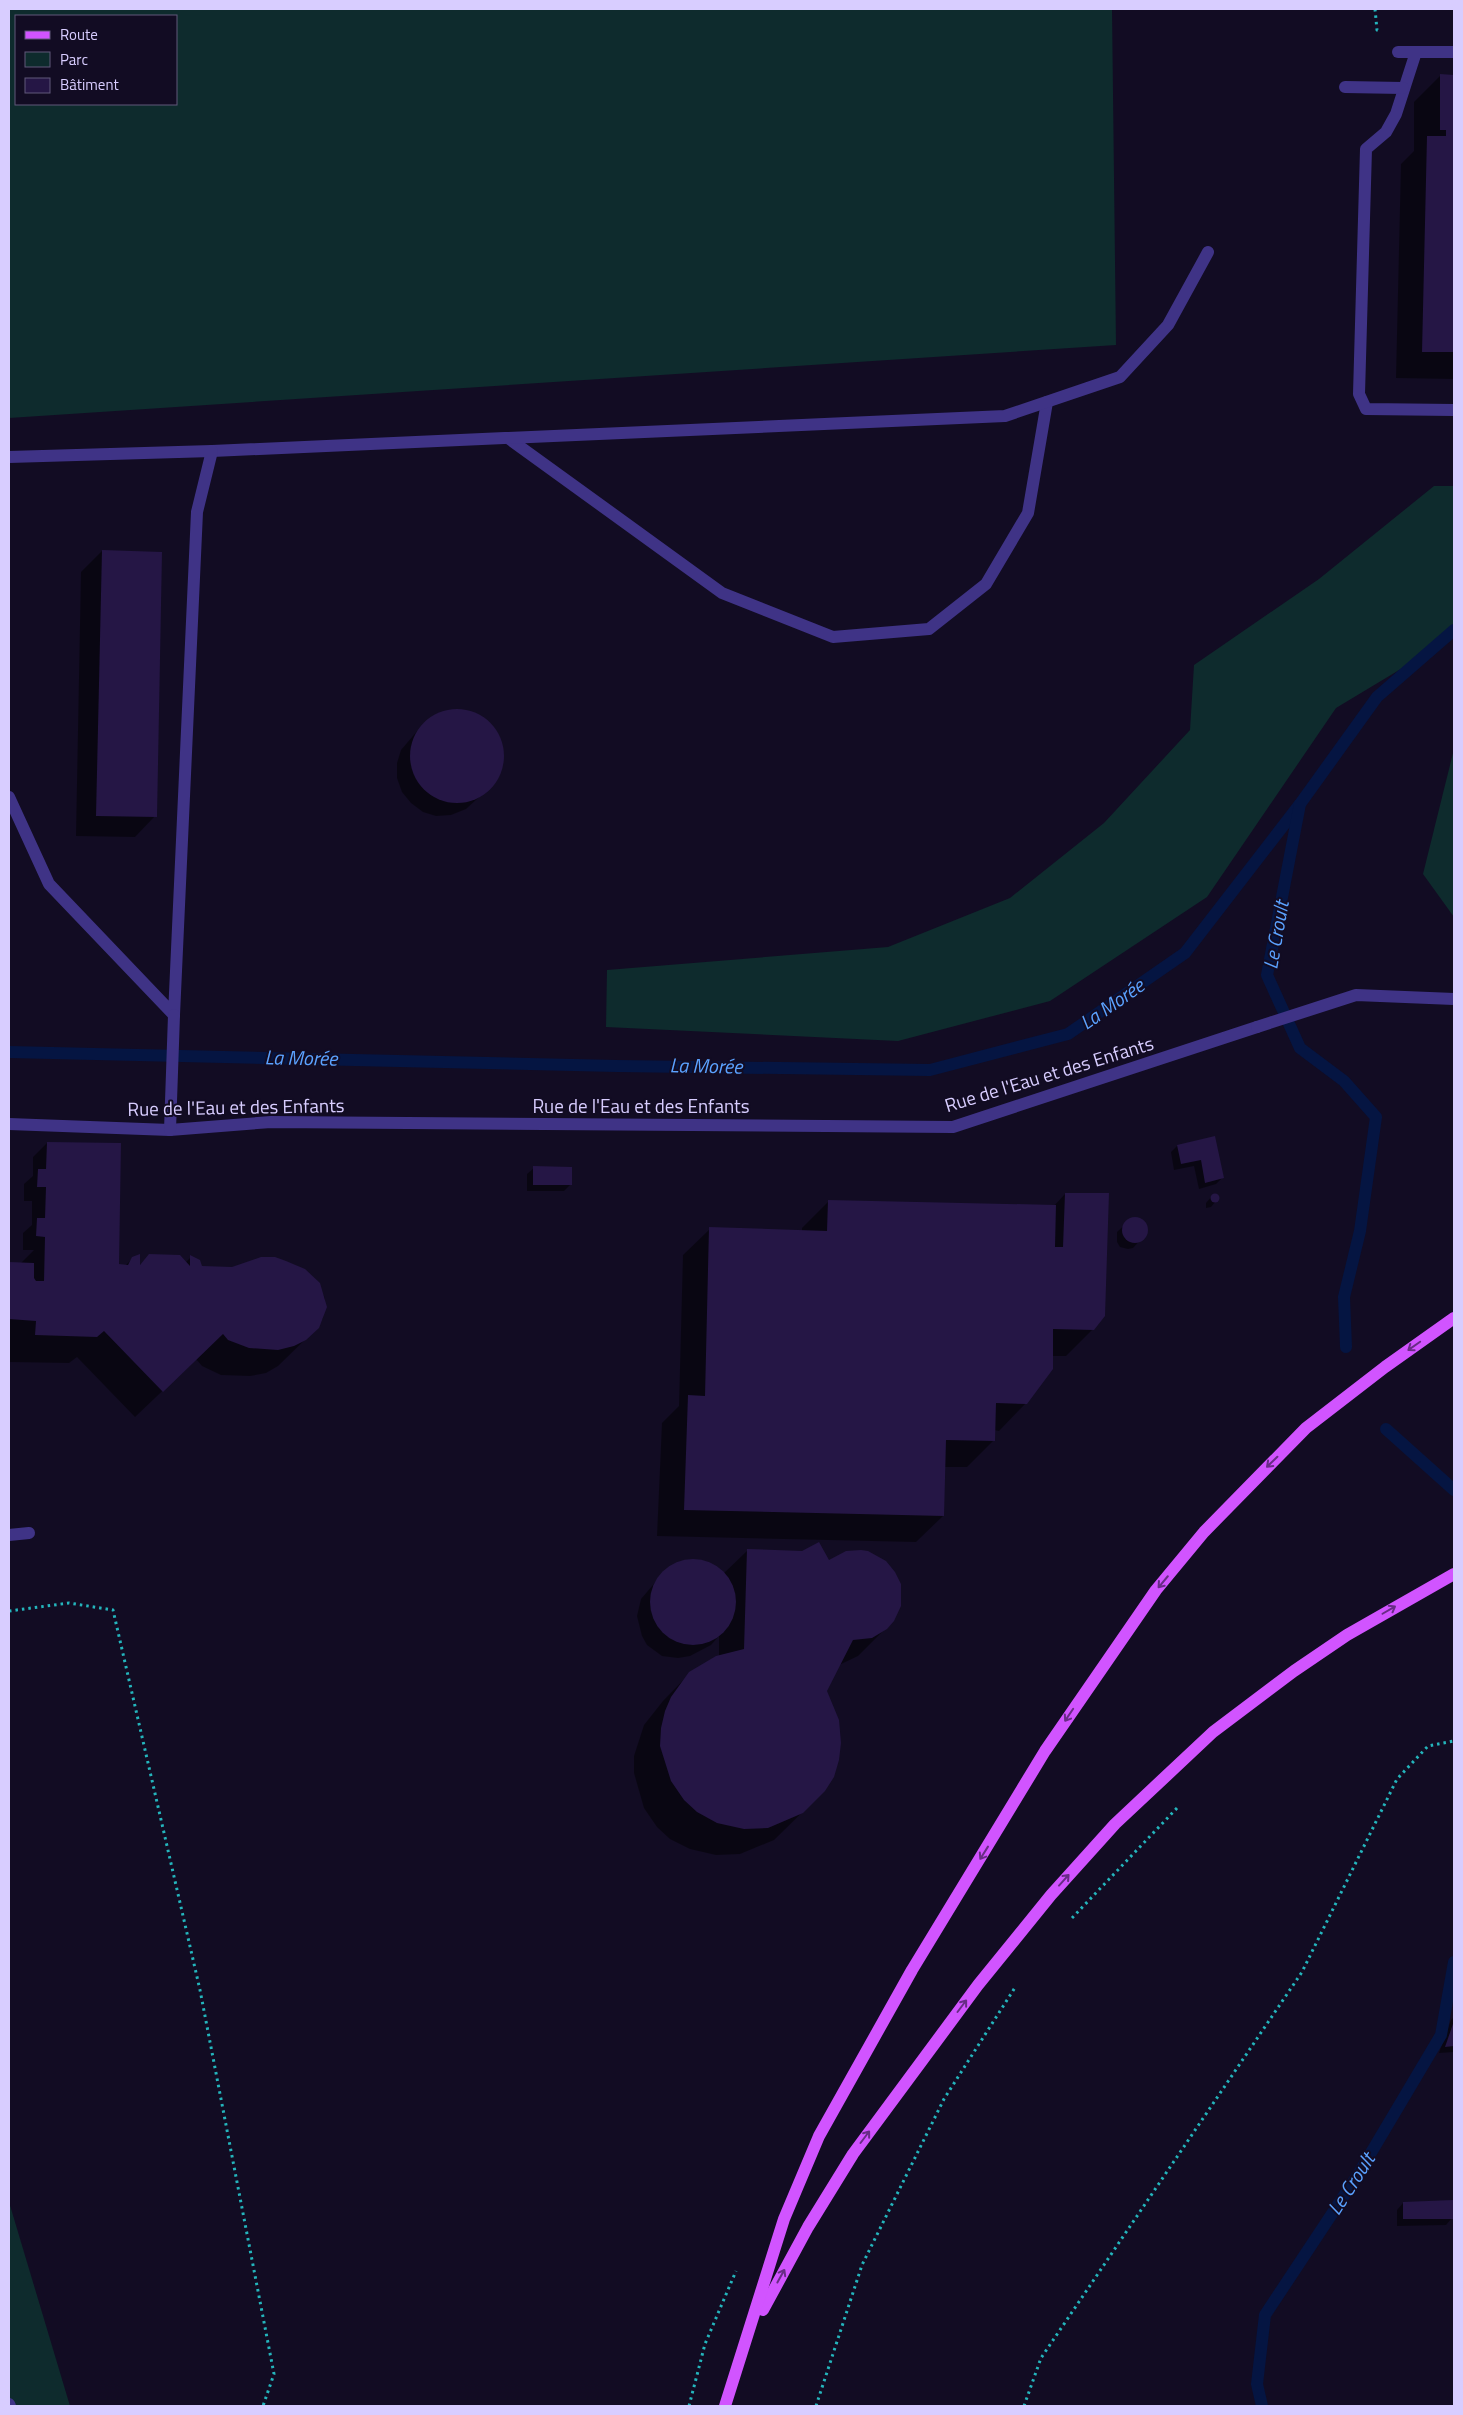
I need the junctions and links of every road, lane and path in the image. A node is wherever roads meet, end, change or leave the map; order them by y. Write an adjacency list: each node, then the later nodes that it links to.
1 (1398, 52): 2 (street)
2 (1416, 52): 3 (street); 5 (street)
3 (1454, 52)
4 (1345, 87): 5 (street)
5 (1403, 88): 8 (street)
6 (1208, 252): 7 (street)
7 (1047, 402): 9 (street); 9 (street)
8 (1454, 410)
9 (508, 438): 10 (street)
10 (212, 451): 11 (street); 14 (street)
11 (9, 457)
12 (9, 797): 14 (street)
13 (1454, 999): 16 (street, Rue de l'Eau et des Enfants)
14 (174, 1015): 16 (street)
15 (9, 1124): 16 (street, Rue de l'Eau et des Enfants)
16 (170, 1130)
17 (1454, 1318): 26 (main road, one-way to 26)
18 (30, 1533): 19 (street)
19 (9, 1535)
20 (1454, 1574): 26 (main road, one-way to 20)
21 (9, 1611): 27 (path)
22 (1454, 1741): 30 (path)
23 (1185, 1800): 24 (path)
24 (1070, 1920)
25 (1020, 1981): 29 (path)
26 (749, 2334): 28 (main road)
27 (263, 2406)
28 (725, 2406)
29 (816, 2406)
30 (1024, 2406)

